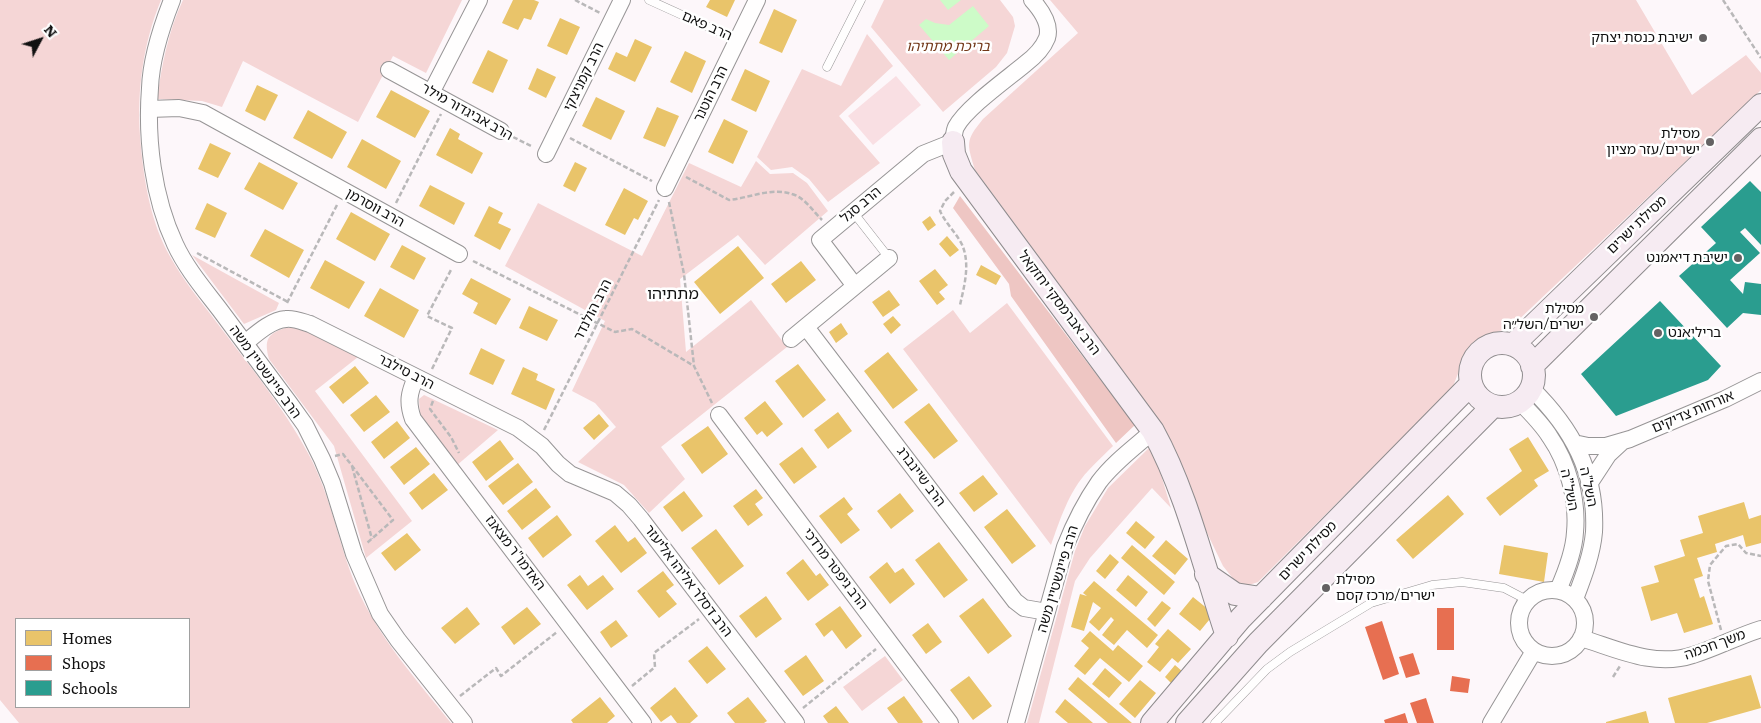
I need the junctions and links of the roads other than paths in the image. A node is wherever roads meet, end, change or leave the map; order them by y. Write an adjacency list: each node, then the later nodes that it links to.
1 (172, 0): 13 (street, הרב פיינשטיין משה)
2 (479, 0): 11 (street)
3 (622, 0): 17 (street, הרב קמניצקי)
4 (649, 0): 8 (lane, הרב פאם)
5 (757, 0): 8 (street, הרב הוטנר)
6 (861, 0): 9 (lane)
7 (1032, 0): 16 (street)
8 (737, 40): 18 (street, הרב הוטנר)
9 (827, 68)
10 (389, 70): 11 (street, הרב אביגדור מילר)
11 (432, 93): 14 (street, הרב אביגדור מילר)
12 (1761, 106): 26 (street, מסילת ישרים)
13 (150, 109): 20 (street, הרב ווסרמן); 25 (street, הרב פיינשטיין משה)
14 (501, 131)
15 (1761, 139): 27 (street, מסילת ישרים)
16 (953, 142): 19 (street, הרב סגל); 34 (street, הרב אברמסקי יחזקאל)
17 (546, 154)
18 (666, 188)
19 (853, 212): 21 (lane); 22 (street, הרב סגל)
20 (459, 254)
21 (889, 258): 22 (street)
22 (855, 286): 23 (street)
23 (806, 326): 24 (street); 44 (street, הרב שיינברג)
24 (791, 339)
25 (245, 343): 29 (street, הרב סילבר); 50 (street, הרב פיינשטיין משה)
26 (1513, 345): 27 (street); 30 (street)
27 (1532, 366): 31 (street)
28 (1761, 381): 35 (street, אורחות צדיקים)
29 (426, 382): 37 (street, הרב סילבר); 51 (street, האדמו"ר מצאנז)
30 (1471, 384): 32 (street); 41 (street, מסילת ישרים)
31 (1526, 395): 32 (street); 36 (street, השל"ה); 40 (street, השל”ה)
32 (1493, 406): 55 (street, מסילת ישרים)
33 (719, 415): 52 (street, הרב גיפטר מרדכי)
34 (1153, 431): 39 (street, הרב אברמסקי יחזקאל); 44 (street, הרב פיינשטיין משה)
35 (1624, 441): 36 (street); 38 (street)
36 (1574, 442): 38 (street, השל"ה)
37 (558, 464): 49 (street, הרב דסלר אליהו אליעזר)
38 (1589, 484): 42 (street, השל"ה)
39 (1206, 574): 41 (street); 46 (street, הרב אברמסקי יחזקאל)
40 (1558, 590): 42 (street); 43 (street)
41 (1261, 598): 46 (street, מסילת ישרים)
42 (1575, 599): 47 (street)
43 (1527, 600): 48 (street); 56 (lane)
44 (1047, 612): 53 (street, הרב פיינשטיין משה)
45 (1761, 629): 47 (street, משך חכמה)
46 (1227, 636): 54 (street, מסילת ישרים)
47 (1581, 638): 48 (street)
48 (1534, 651): 57 (street)
49 (793, 720)
50 (464, 723)
51 (643, 723)
52 (950, 723)
53 (1016, 723)
54 (1152, 723)
55 (1187, 723)
56 (1215, 723)
57 (1491, 723)

